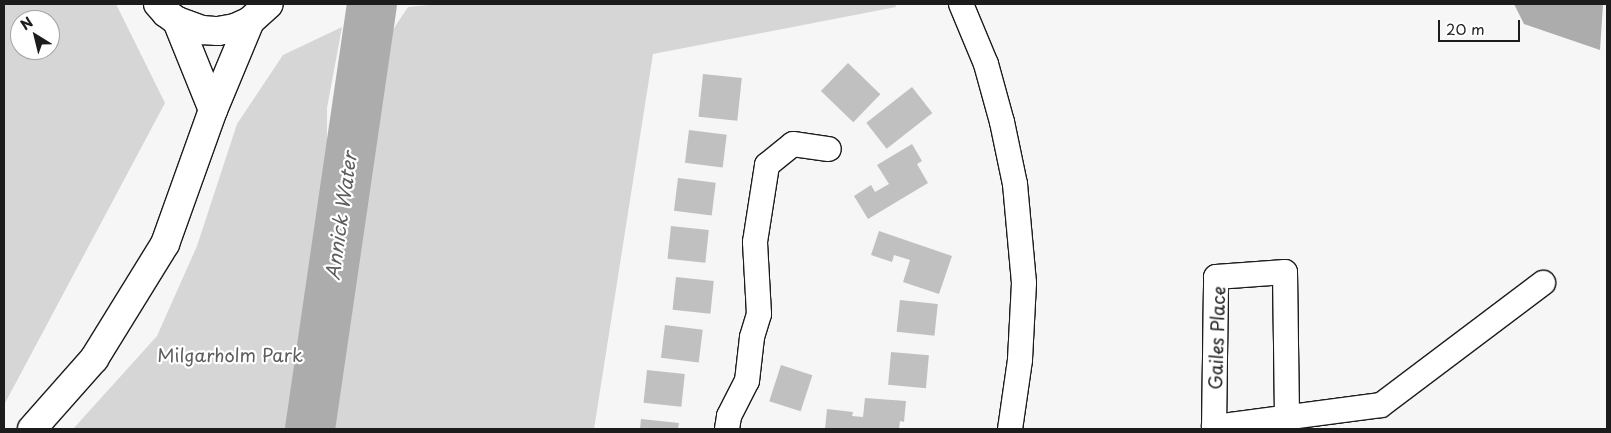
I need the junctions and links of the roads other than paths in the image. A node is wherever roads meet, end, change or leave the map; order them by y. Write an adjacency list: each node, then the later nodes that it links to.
1 (961, 4): 11 (street)
2 (264, 8): 3 (main road); 4 (main road)
3 (168, 13): 4 (main road)
4 (212, 110): 9 (main road)
5 (829, 149): 10 (street)
6 (1543, 283): 7 (street)
7 (1286, 417): 8 (street); 8 (street, Gailes Place)
8 (1214, 428)
9 (32, 429)
10 (727, 429)
11 (1010, 429)

